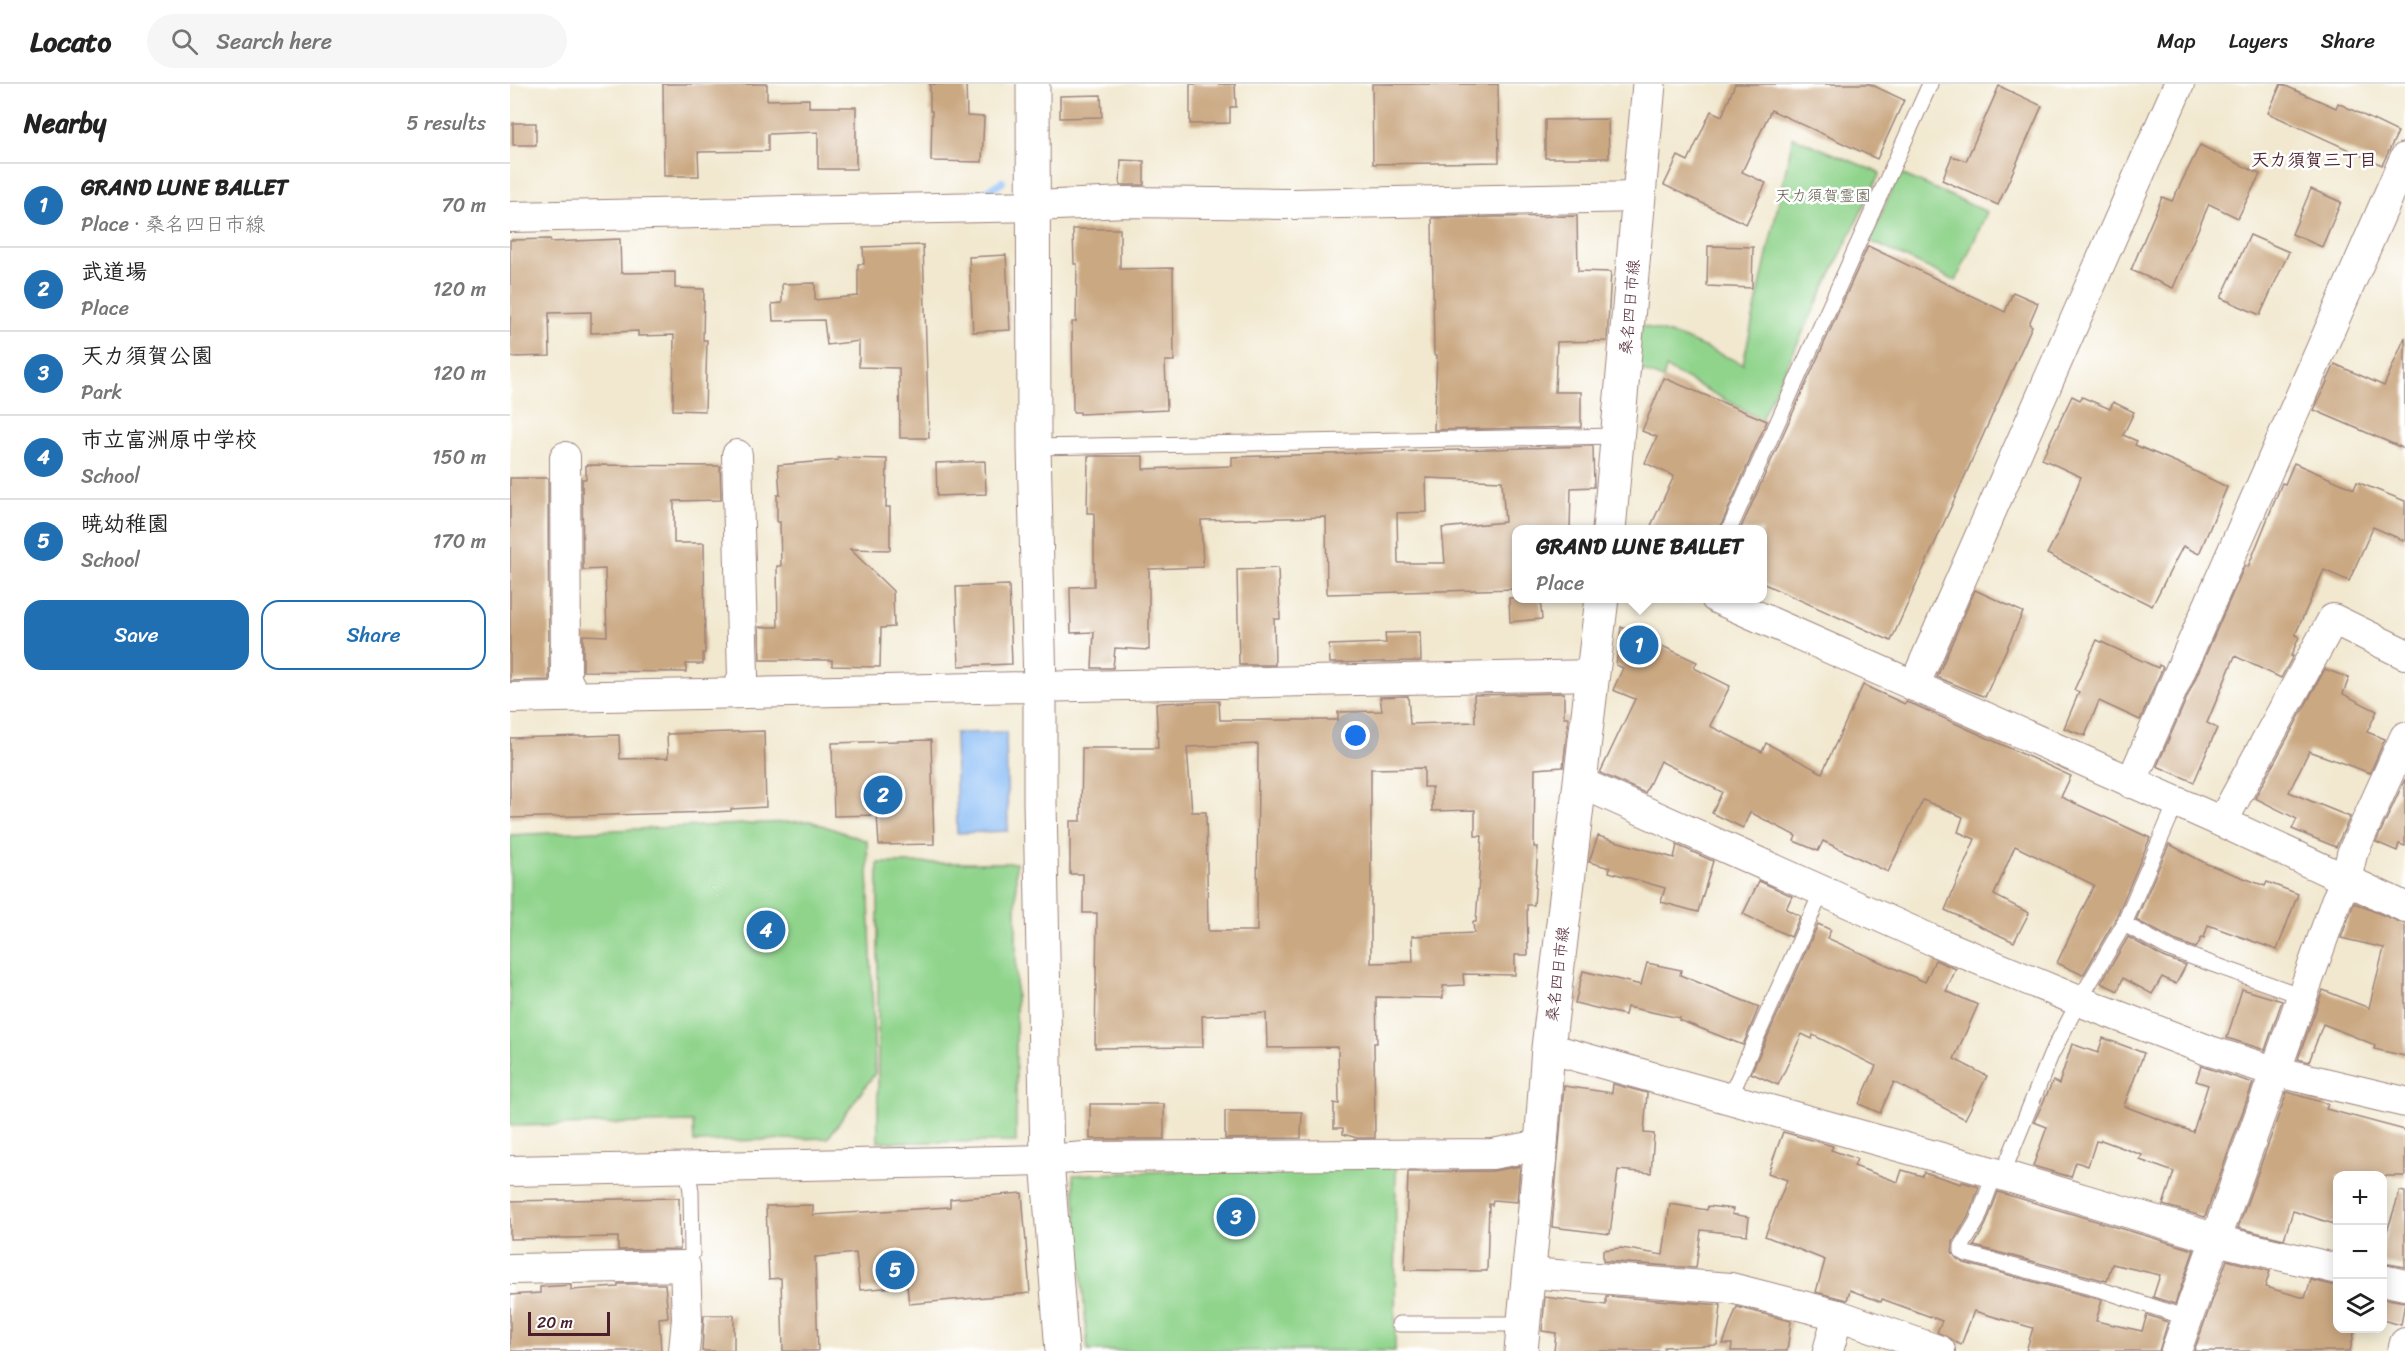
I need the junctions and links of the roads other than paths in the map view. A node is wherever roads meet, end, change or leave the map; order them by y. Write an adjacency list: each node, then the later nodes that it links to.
1 (1033, 84): 7 (street)
2 (1649, 84): 6 (street, 桑名四日市線)
3 (1930, 84): 14 (lane)
4 (2179, 84): 19 (street)
5 (2405, 158): 26 (street)
6 (1639, 197): 7 (street); 9 (street, 桑名四日市線)
7 (1034, 206): 8 (street); 10 (street)
8 (510, 217)
9 (1618, 436): 10 (lane); 13 (street, 桑名四日市線)
10 (1034, 447): 20 (street)
11 (737, 455): 21 (street)
12 (565, 457): 22 (street)
13 (1609, 525)
14 (1731, 525)
15 (1601, 603): 18 (street, 桑名四日市線)
16 (1727, 603): 19 (street)
17 (2405, 654): 28 (street)
18 (1594, 675): 20 (street); 25 (street, 桑名四日市線)
19 (1914, 686): 26 (street)
20 (1040, 687): 21 (street); 40 (street)
21 (737, 692): 22 (street)
22 (575, 696): 23 (street)
23 (510, 698)
24 (2405, 737): 29 (street)
25 (1581, 783): 30 (street); 35 (street, 桑名四日市線)
26 (2131, 783): 27 (street)
27 (2176, 803): 28 (street); 32 (lane)
28 (2222, 822): 29 (street)
29 (2346, 880): 31 (street); 33 (street)
30 (1822, 891): 34 (street); 37 (lane)
31 (2405, 907)
32 (2124, 924): 33 (lane); 34 (lane)
33 (2302, 996): 36 (street)
34 (2079, 1001): 36 (street); 43 (lane)
35 (1548, 1048): 37 (street); 39 (street, 桑名四日市線)
36 (2274, 1071): 38 (street); 44 (street)
37 (1729, 1100): 43 (street)
38 (2405, 1102)
39 (1541, 1145): 40 (street); 48 (street, 桑名四日市線)
40 (1047, 1160): 41 (street); 57 (street)
41 (687, 1167): 42 (street); 45 (lane)
42 (510, 1171)
43 (1999, 1174): 44 (street); 52 (lane)
44 (2213, 1241): 46 (street); 52 (street)
45 (685, 1266): 47 (street); 56 (street)
46 (2333, 1268)
47 (510, 1269)
48 (1529, 1273): 51 (street); 54 (street, 桑名四日市線)
49 (2387, 1281): 50 (street)
50 (2405, 1285)
51 (1838, 1315): 58 (street); 59 (street)
52 (2187, 1318): 60 (street)
53 (1399, 1324): 54 (lane)
54 (1522, 1338)
55 (2405, 1343): 61 (street)
56 (684, 1351)
57 (1062, 1351)
58 (1828, 1351)
59 (1940, 1351)
60 (2176, 1351)
61 (2403, 1351)

